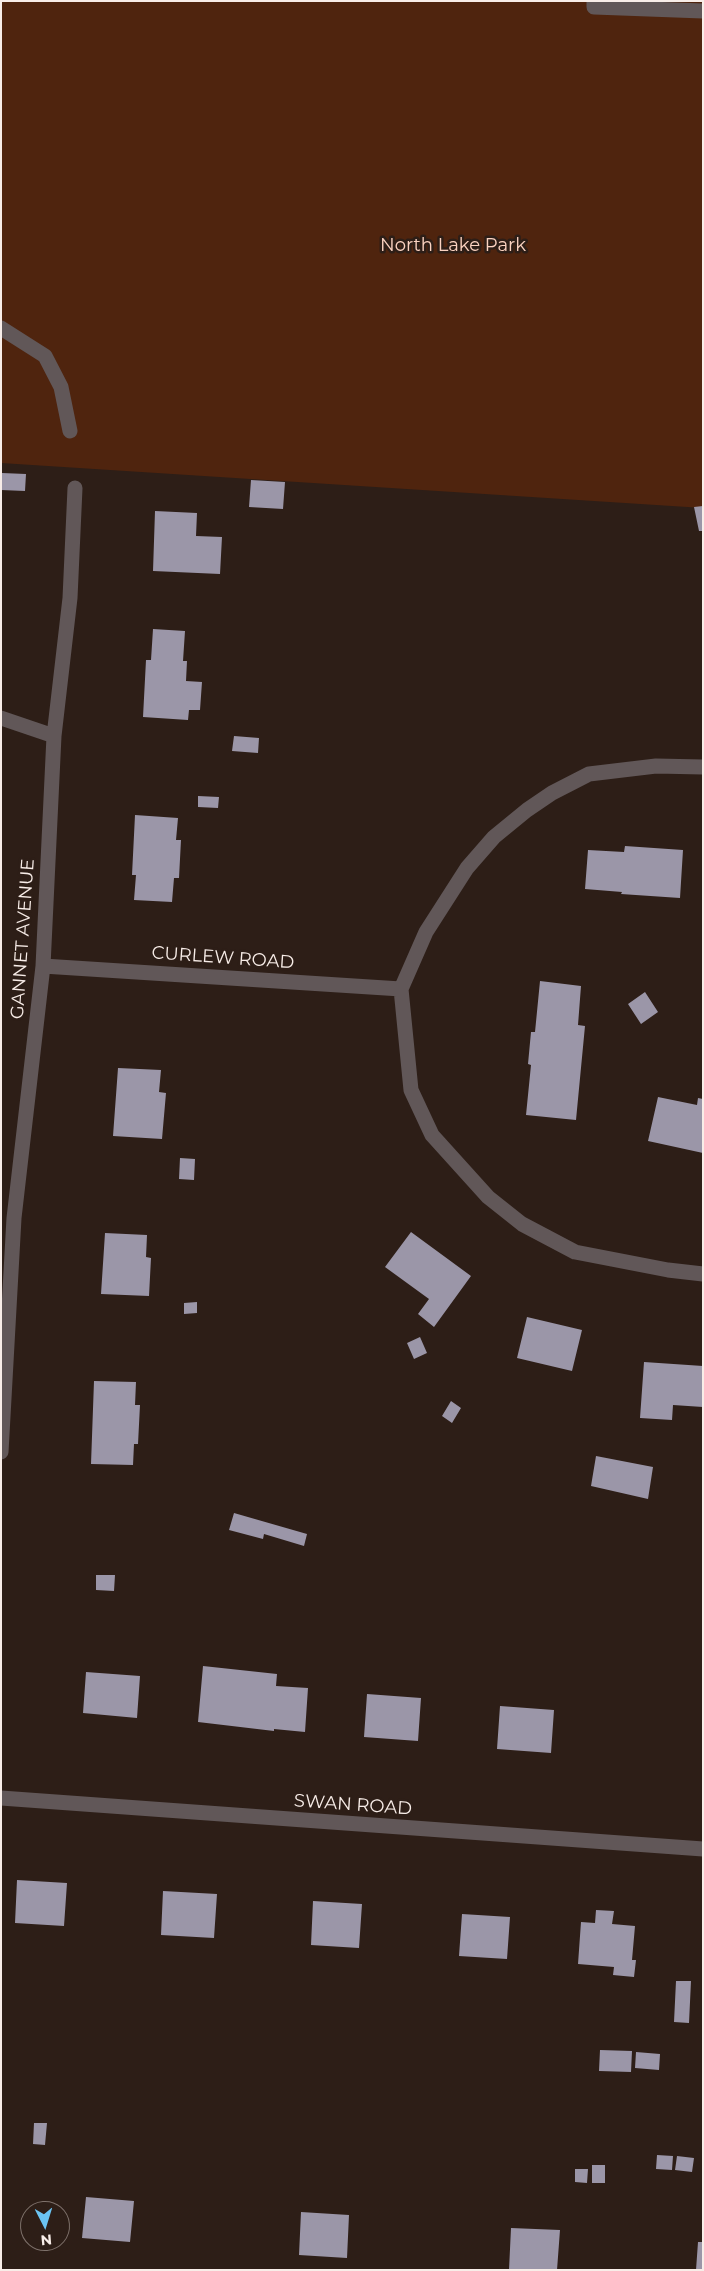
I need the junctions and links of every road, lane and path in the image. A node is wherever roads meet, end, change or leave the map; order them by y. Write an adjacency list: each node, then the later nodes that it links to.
1 (594, 1): 2 (street)
2 (702, 7)
3 (1, 328): 4 (street)
4 (70, 431)
5 (75, 488): 7 (street, GANNET AVENUE)
6 (1, 718): 7 (street)
7 (54, 736): 9 (street, GANNET AVENUE)
8 (703, 768): 10 (street)
9 (43, 966): 10 (street, CURLEW ROAD); 11 (street, GANNET AVENUE)
10 (401, 989): 12 (street)
11 (8, 1217): 13 (street, GANNET AVENUE)
12 (703, 1274)
13 (1, 1452)
14 (1, 1798): 15 (street, SWAN ROAD)
15 (703, 1849)

